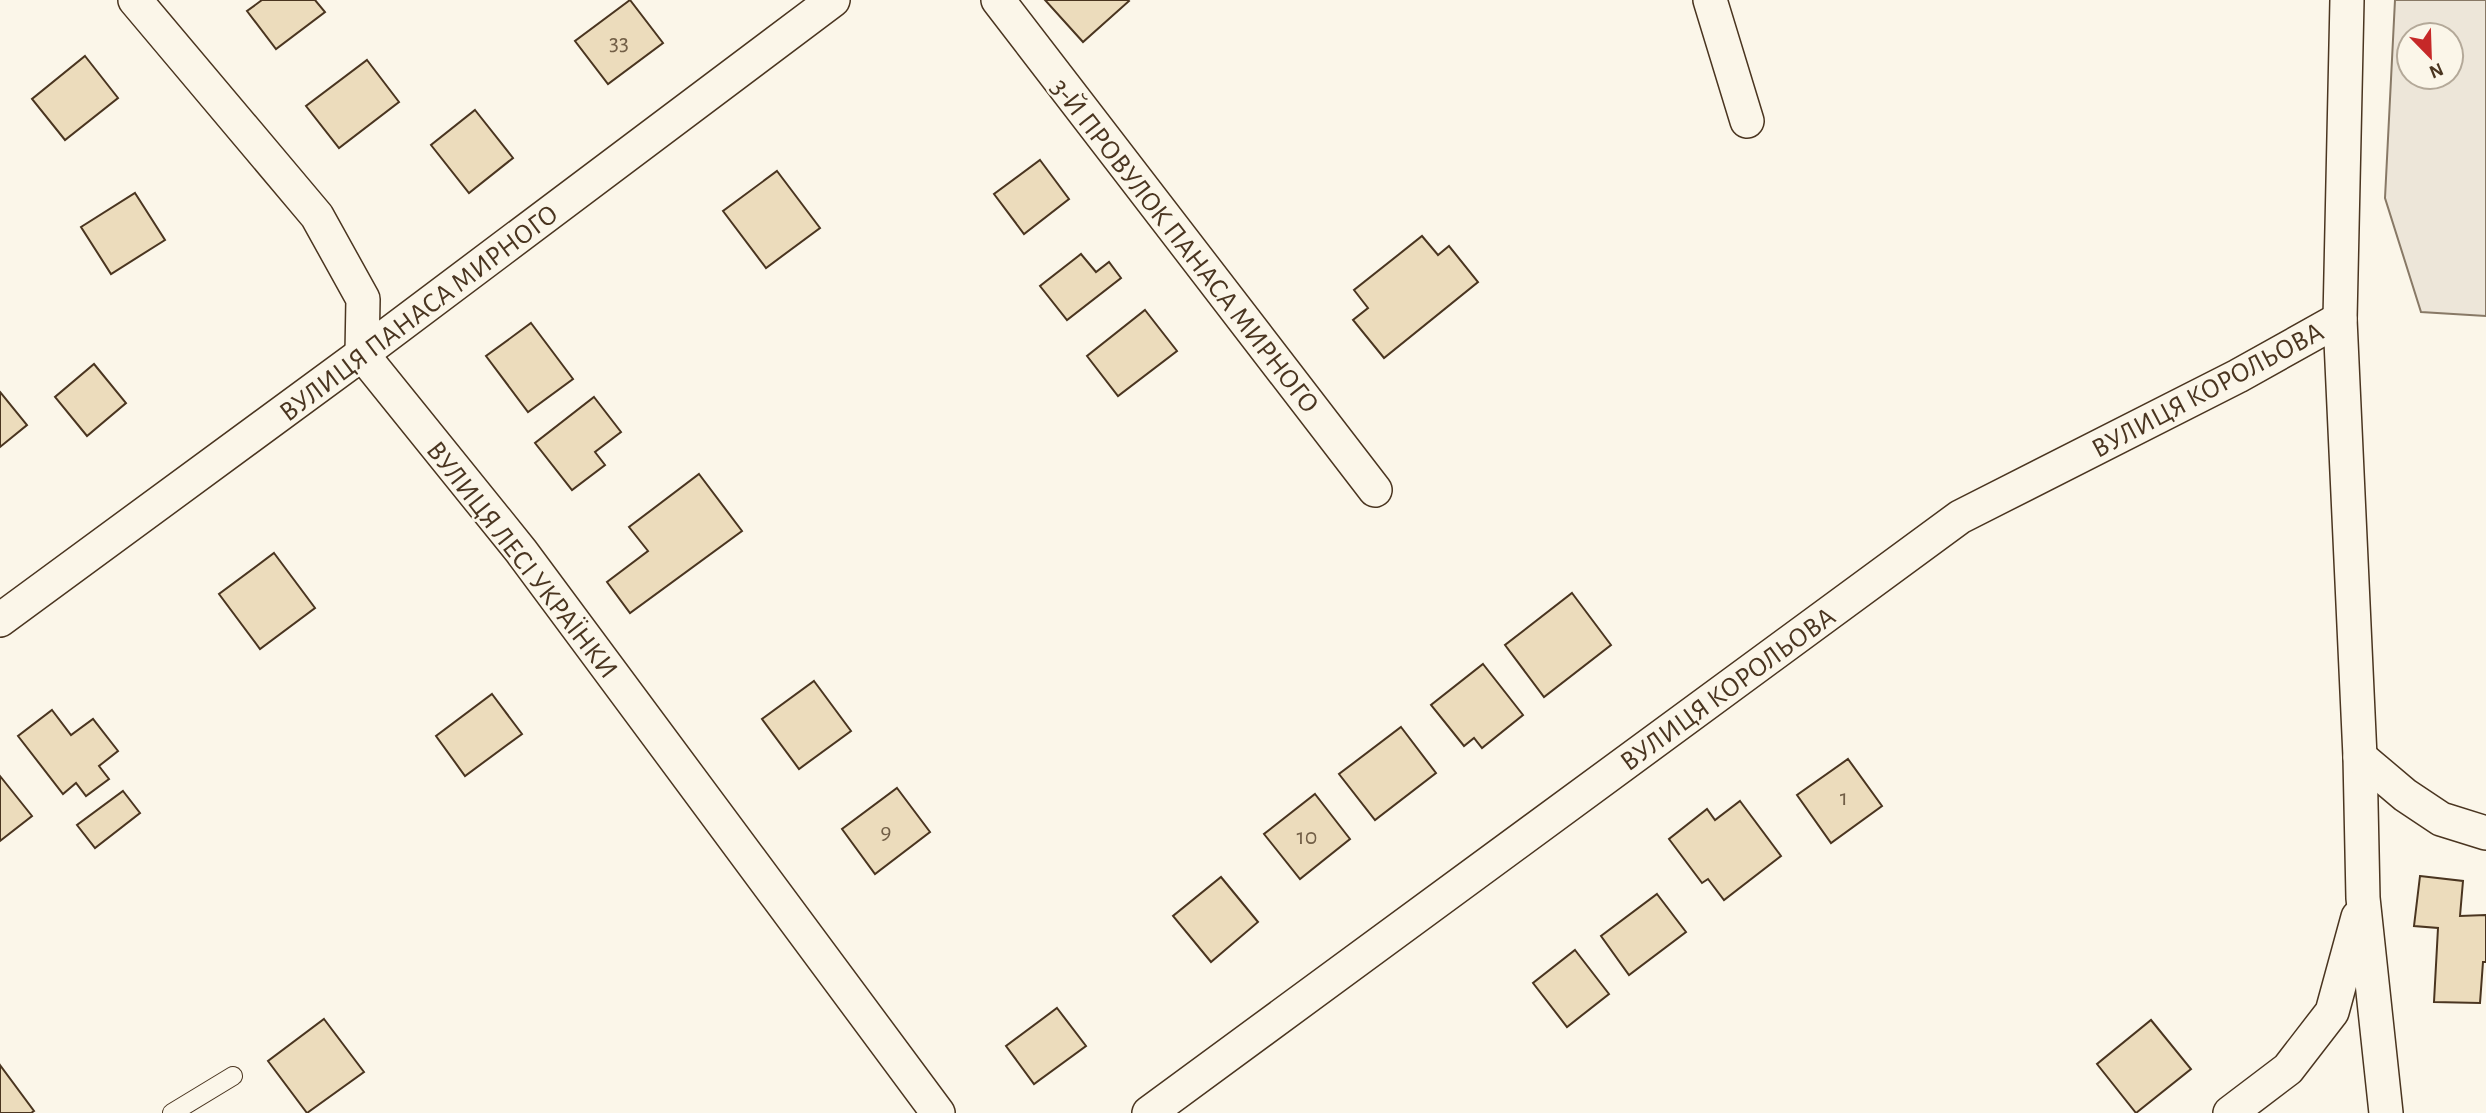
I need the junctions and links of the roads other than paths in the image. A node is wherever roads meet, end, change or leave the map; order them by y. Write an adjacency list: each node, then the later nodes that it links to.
1 (135, 0): 8 (street)
2 (833, 0): 8 (street, ВУЛИЦЯ ПАНАСА МИРНОГО)
3 (998, 0): 9 (street, 3-Й ПРОВУЛОК ПАНАСА МИРНОГО)
4 (1710, 0): 6 (street)
5 (2347, 0): 7 (street)
6 (1747, 121)
7 (2340, 319): 11 (street); 17 (street, ВУЛИЦЯ КОРОЛЬОВА)
8 (362, 354): 10 (street, ВУЛИЦЯ ПАНАСА МИРНОГО); 16 (street, ВУЛИЦЯ ЛЕСІ УКРАЇНКИ)
9 (1375, 490)
10 (0, 620)
11 (2360, 757): 12 (street); 13 (street)
12 (2486, 833)
13 (2363, 898): 18 (street); 19 (street)
14 (233, 1076): 15 (lane)
15 (172, 1113)
16 (938, 1113)
17 (1149, 1113)
18 (2230, 1113)
19 (2386, 1113)

